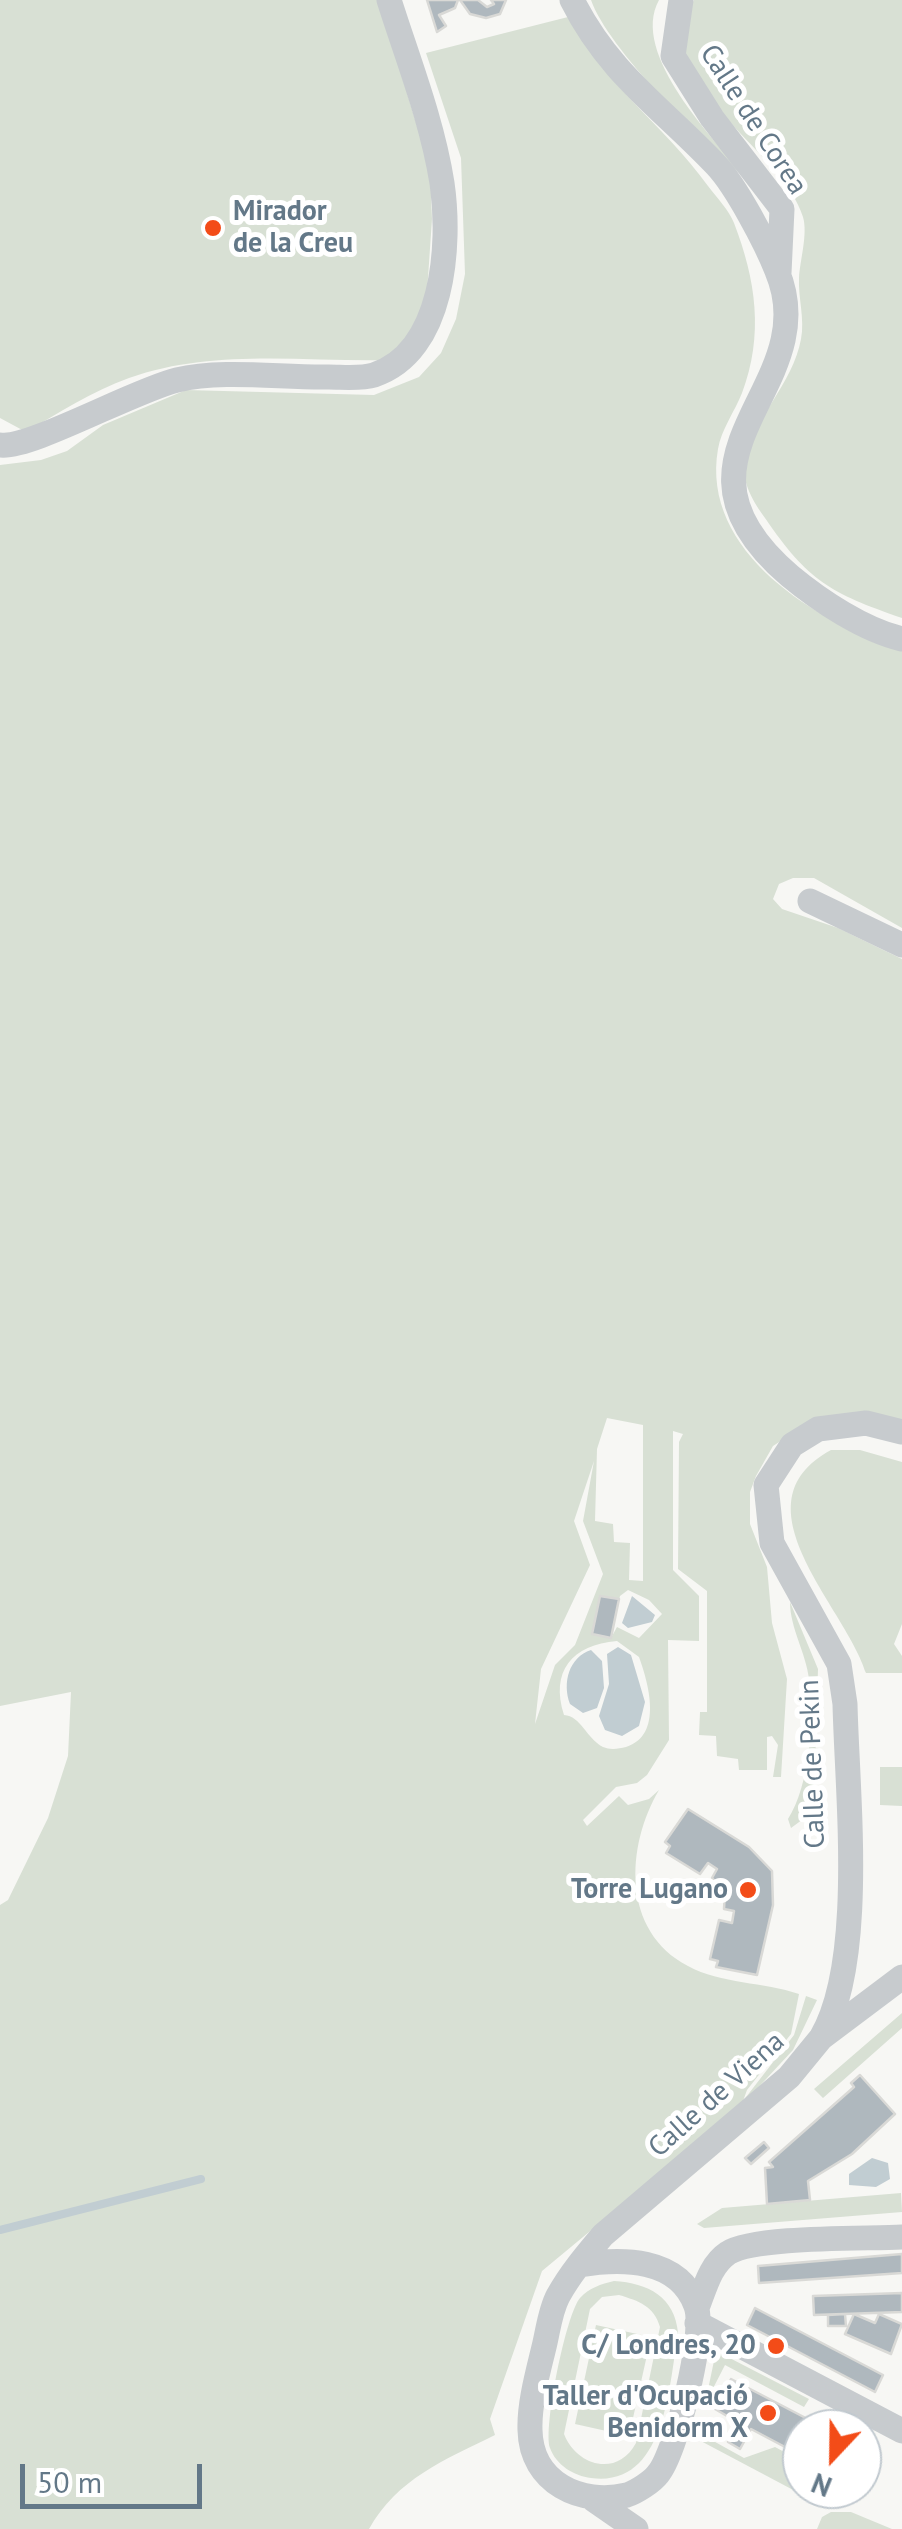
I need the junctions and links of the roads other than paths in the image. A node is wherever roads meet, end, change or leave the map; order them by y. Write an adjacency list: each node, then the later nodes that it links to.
1 (390, 0): 5 (street)
2 (572, 0): 4 (street)
3 (681, 0): 4 (street, Calle de Corea)
4 (779, 273): 6 (street, Calle de Corea)
5 (0, 445)
6 (902, 639)
7 (810, 901): 8 (street)
8 (902, 946)
9 (902, 1432): 11 (street, Calle de Pekin)
10 (902, 1978): 11 (street, Calle de Viena)
11 (822, 2038): 13 (street, Calle de Viena)
12 (902, 2237): 14 (street)
13 (579, 2265): 14 (street); 16 (street)
14 (697, 2315): 15 (street); 16 (street)
15 (902, 2430)
16 (594, 2500): 17 (street)
17 (636, 2529)

